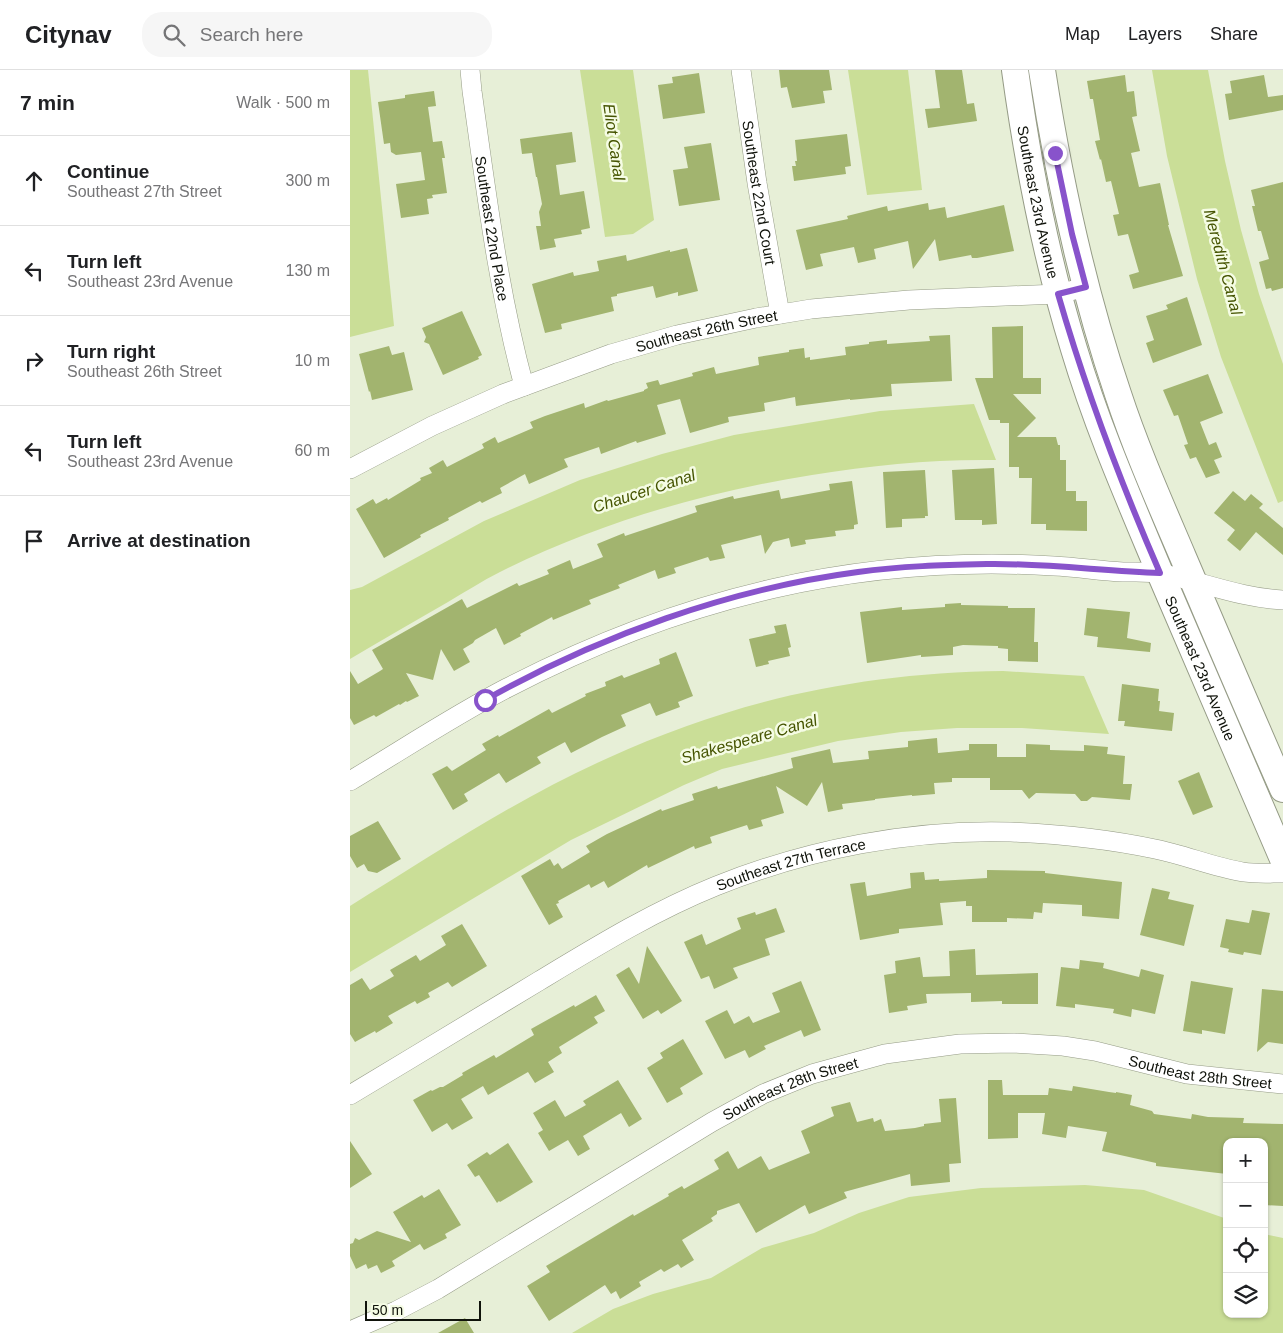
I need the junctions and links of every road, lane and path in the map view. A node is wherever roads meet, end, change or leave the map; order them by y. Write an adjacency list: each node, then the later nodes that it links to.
1 (470, 70): 8 (street, Southeast 22nd Place)
2 (741, 70): 7 (street, Southeast 22nd Court)
3 (1015, 70): 6 (street, Southeast 23rd Avenue)
4 (1042, 70): 5 (street, Southeast 23rd Avenue)
5 (1086, 287): 6 (street, Southeast 26th Street); 11 (street, Southeast 23rd Avenue)
6 (1058, 294): 7 (street, Southeast 26th Street); 10 (street, Southeast 23rd Avenue)
7 (780, 314): 8 (street, Southeast 26th Street)
8 (524, 386): 9 (street, Southeast 26th Street)
9 (350, 469)
10 (1160, 573): 11 (street); 13 (street); 15 (street, Southeast 23rd Avenue)
11 (1193, 581): 12 (street); 14 (street, Southeast 23rd Avenue)
12 (1283, 600)
13 (350, 781)
14 (1283, 789)
15 (1283, 859)
16 (1283, 874): 18 (street, Southeast 27th Terrace)
17 (1283, 1084): 19 (street, Southeast 28th Street)
18 (350, 1095)
19 (350, 1331)

